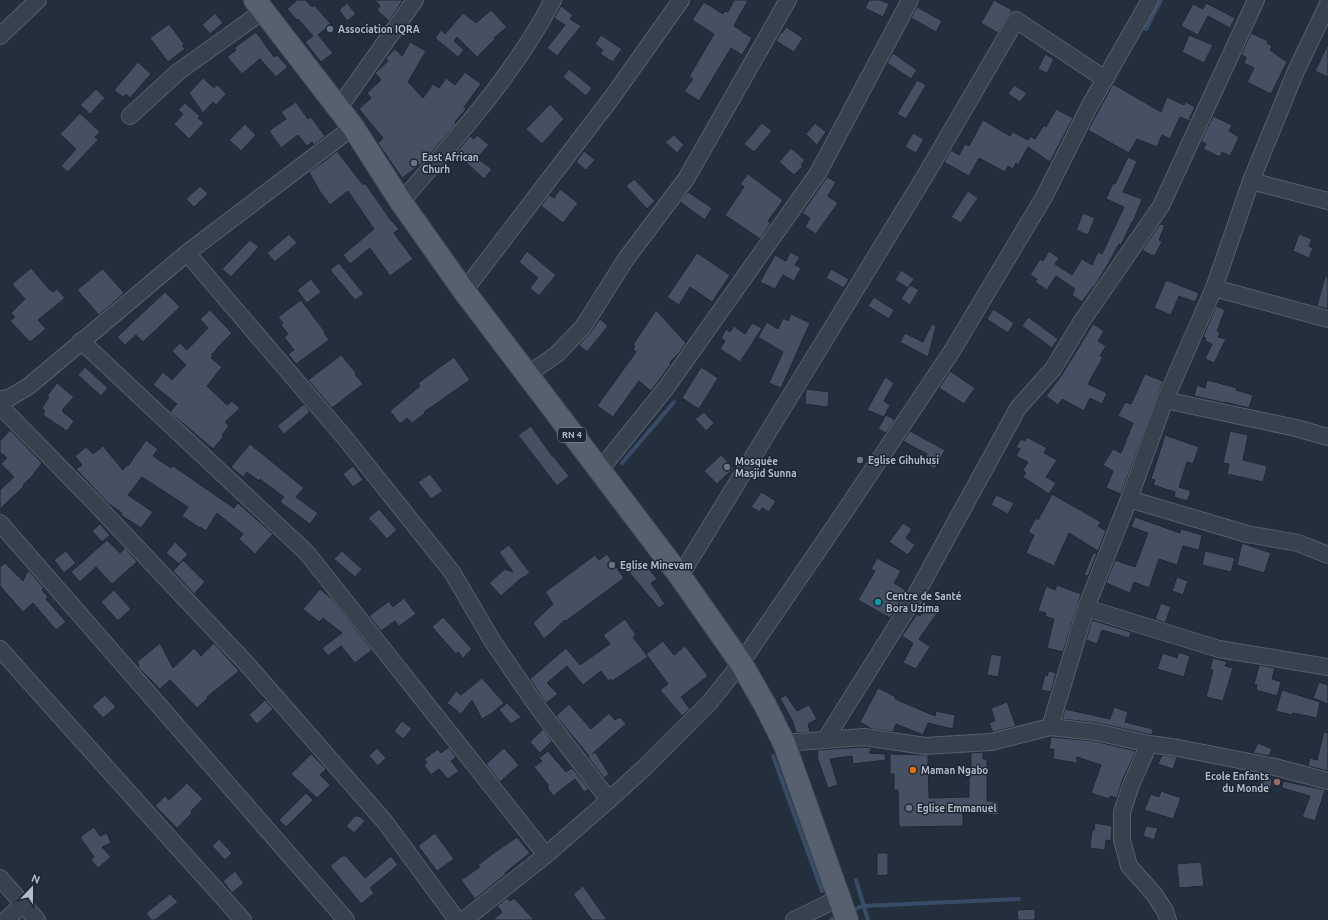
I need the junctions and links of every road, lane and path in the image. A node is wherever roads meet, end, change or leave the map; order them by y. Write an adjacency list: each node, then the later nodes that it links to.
1 (38, 0): 11 (street)
2 (415, 0): 13 (street)
3 (553, 0): 18 (street)
4 (681, 0): 21 (street)
5 (788, 0): 24 (street)
6 (910, 0): 29 (street)
7 (1150, 0): 12 (street)
8 (1256, 0): 39 (street)
9 (1328, 4): 16 (street)
10 (259, 5): 13 (main road, RN 4); 14 (street)
11 (0, 36)
12 (1105, 79): 33 (street); 36 (street)
13 (338, 109): 15 (main road, RN 4)
14 (130, 116)
15 (353, 127): 18 (main road, RN 4); 19 (street)
16 (1251, 181): 17 (street); 20 (street)
17 (1328, 200)
18 (401, 202): 21 (main road, RN 4)
19 (187, 253): 23 (street); 43 (street)
20 (1214, 288): 22 (street); 26 (street)
21 (464, 291): 24 (main road, RN 4)
22 (1328, 319)
23 (81, 341): 25 (street); 44 (street)
24 (527, 375): 29 (main road, RN 4)
25 (0, 399)
26 (1165, 400): 28 (street); 30 (street)
27 (0, 406): 52 (street)
28 (1328, 437)
29 (599, 471): 33 (main road, RN 4)
30 (1130, 499): 32 (street); 34 (street)
31 (0, 523): 51 (street)
32 (1328, 555)
33 (680, 576): 36 (main road, RN 4)
34 (1086, 608): 37 (street); 38 (street)
35 (0, 648): 50 (street)
36 (741, 663): 40 (main road, RN 4); 43 (street)
37 (1328, 667)
38 (1050, 727): 39 (street); 41 (street)
39 (825, 740): 40 (street)
40 (784, 743): 46 (main road, RN 4)
41 (1149, 744): 42 (street); 56 (street)
42 (1328, 781)
43 (609, 800): 44 (street)
44 (546, 855): 53 (street)
45 (0, 878): 47 (street)
46 (839, 898): 54 (street); 55 (main road, RN 4)
47 (23, 904): 48 (street); 49 (street)
48 (6, 920)
49 (37, 920)
50 (243, 920)
51 (346, 920)
52 (457, 920)
53 (464, 920)
54 (794, 920)
55 (847, 920)
56 (1168, 920)

